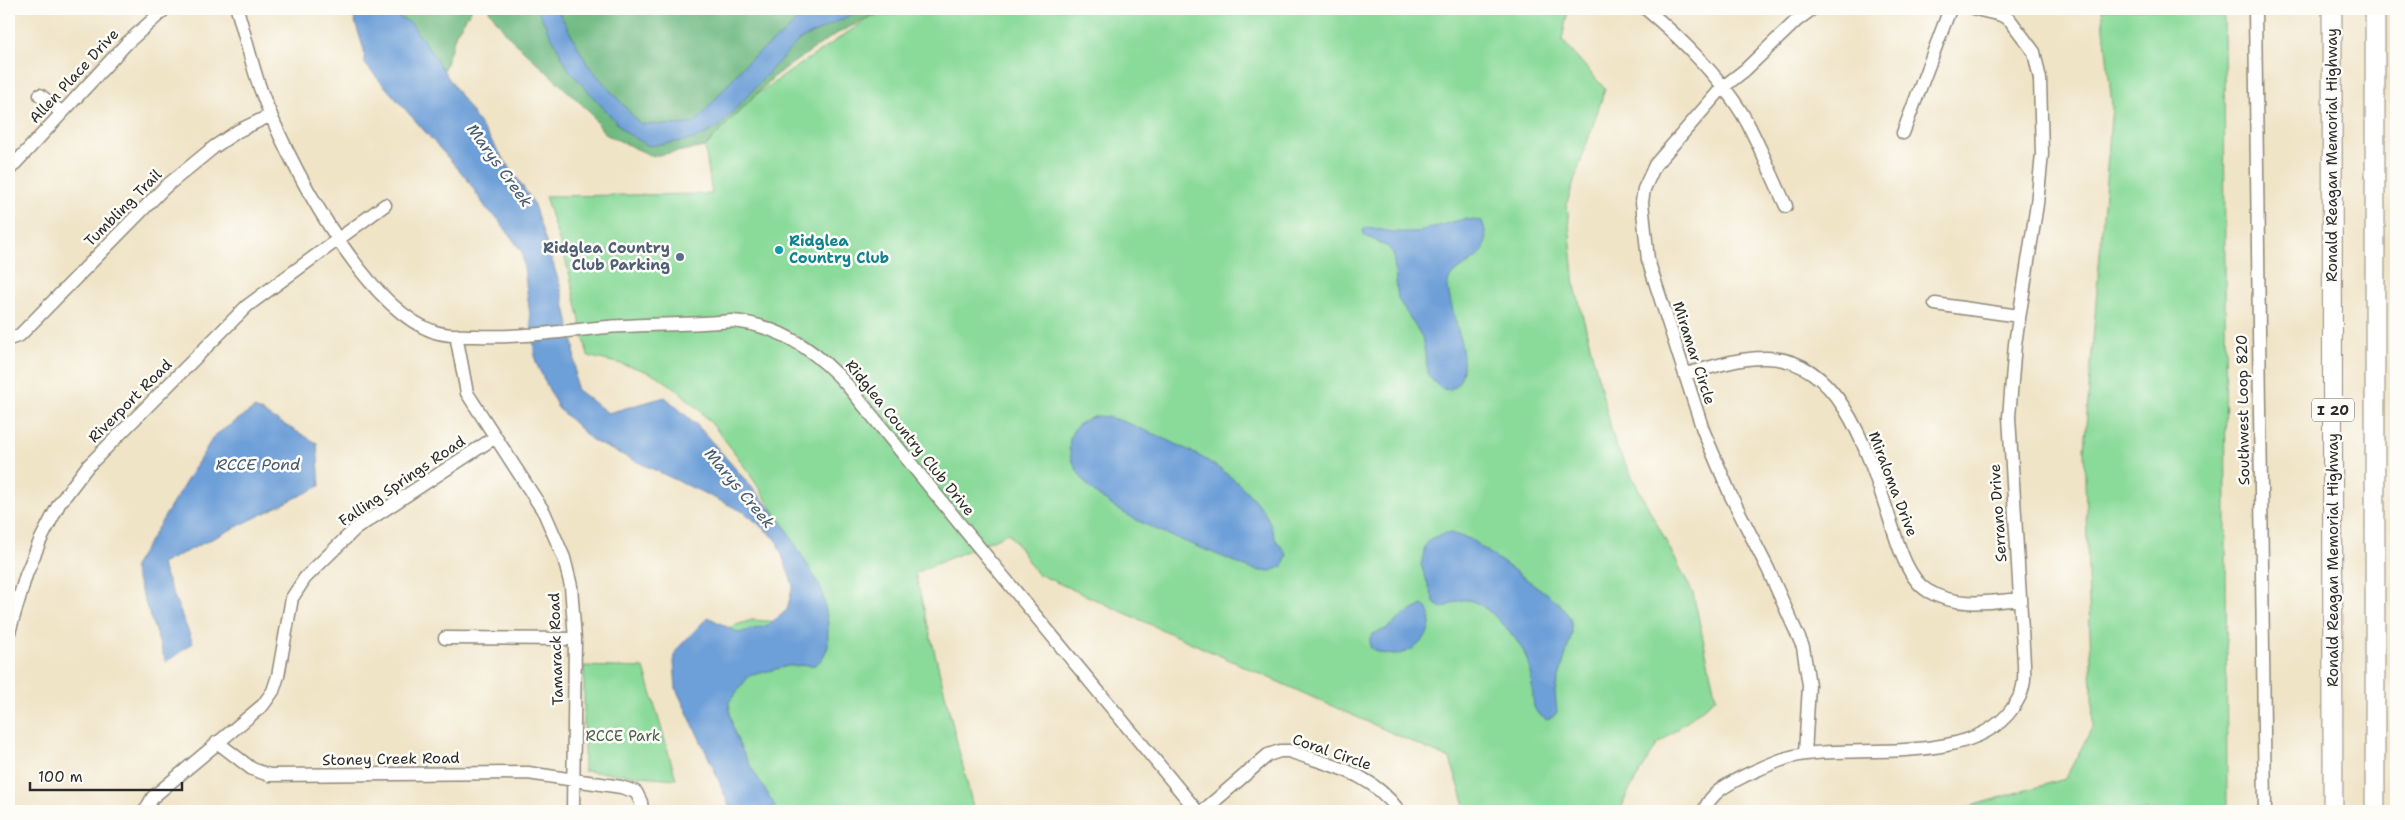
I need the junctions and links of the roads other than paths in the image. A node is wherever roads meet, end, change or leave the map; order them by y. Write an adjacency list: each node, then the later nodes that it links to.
1 (165, 9): 12 (street, Allen Place Drive)
2 (237, 9): 13 (street, Ridglea Country Club Drive)
3 (1646, 9): 10 (street)
4 (1812, 9): 10 (street, Miramar Circle)
5 (1950, 9): 14 (street)
6 (1976, 9): 20 (street, Serrano Drive)
7 (2255, 9): 40 (street, Southwest Loop 820)
8 (2332, 9): 41 (highway, Ronald Reagan Memorial Highway / I 20)
9 (2375, 9): 32 (highway, I 20)
10 (1722, 88): 17 (street); 23 (street, Miramar Circle)
11 (40, 95): 12 (street)
12 (61, 112): 15 (street, Allen Place Drive)
13 (271, 115): 18 (street, Ridglea Country Club Drive); 22 (street, Tumbling Trail)
14 (1903, 133)
15 (9, 170)
16 (385, 205): 18 (street)
17 (1786, 206)
18 (338, 240): 21 (street, Ridglea Country Club Drive); 26 (street, Riverport Road)
19 (1935, 304): 20 (street)
20 (2019, 316): 25 (street, Serrano Drive)
21 (456, 335): 24 (street, Tamarack Road); 36 (street, Ridglea Country Club Drive)
22 (9, 339)
23 (1685, 374): 25 (street, Miraloma Drive); 30 (street, Miramar Circle)
24 (494, 438): 28 (street, Tamarack Road); 29 (street, Falling Springs Road)
25 (2020, 599): 30 (street, Serrano Drive)
26 (9, 632)
27 (445, 638): 28 (street)
28 (575, 639): 31 (street, Tamarack Road)
29 (217, 742): 31 (street, Stoney Creek Road); 33 (street, Falling Springs Road)
30 (1805, 754): 39 (street, Serrano Drive)
31 (574, 780): 34 (street, Tamarack Road); 35 (street, Stoney Creek Road)
32 (2375, 791): 42 (highway, I 20); 43 (highway)
33 (145, 811)
34 (573, 811)
35 (642, 811)
36 (1197, 811)
37 (1203, 811): 38 (street, Coral Circle)
38 (1399, 811)
39 (1704, 811)
40 (2265, 811)
41 (2334, 811)
42 (2375, 811)
43 (2386, 811)

